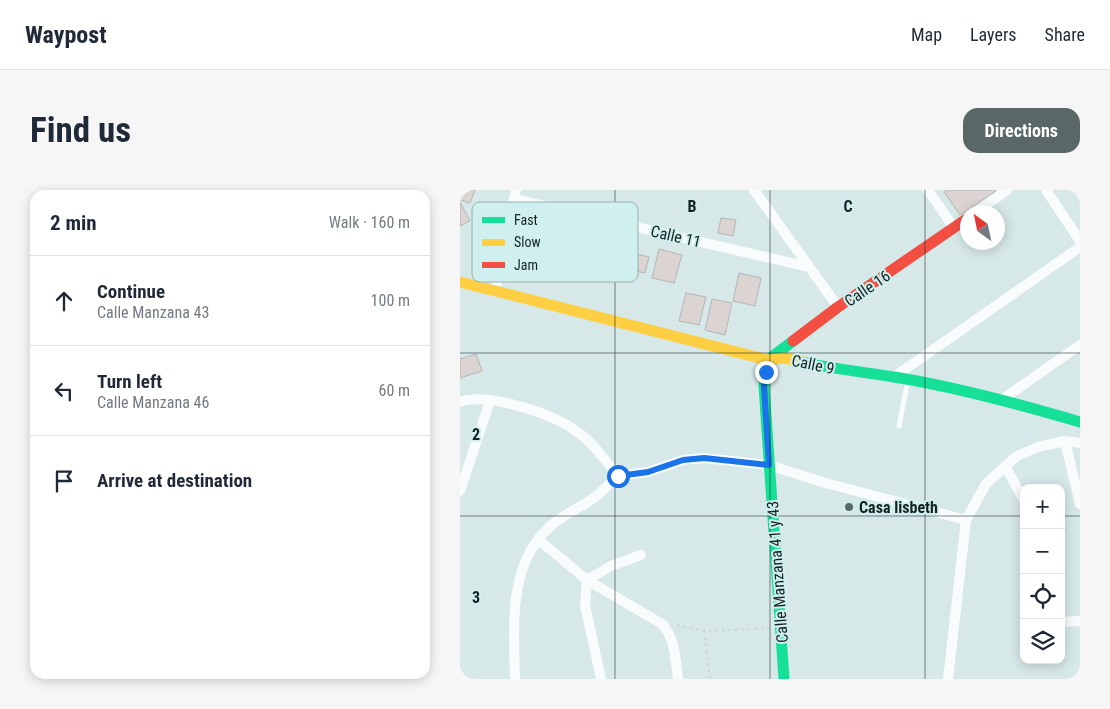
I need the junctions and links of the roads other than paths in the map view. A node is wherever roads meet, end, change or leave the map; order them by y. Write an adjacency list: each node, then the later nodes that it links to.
1 (754, 190): 13 (street)
2 (928, 190): 10 (street)
3 (1007, 190): 7 (street)
4 (1046, 190): 11 (street)
5 (515, 195): 6 (street, Calle 11)
6 (544, 202)
7 (986, 205)
8 (960, 224): 10 (street, Calle 16)
9 (638, 225): 13 (street, Calle 11)
10 (954, 228): 17 (street, Calle 16)
11 (1080, 242)
12 (1080, 247): 20 (street)
13 (809, 266): 17 (street)
14 (460, 282): 16 (street, Calle 9)
15 (497, 282): 16 (street)
16 (495, 290): 19 (street, Calle 9)
17 (838, 307): 19 (street, Calle 16)
18 (1080, 345): 22 (street)
19 (768, 360): 20 (street, Calle 9); 29 (street, Calle Manzana 41 y 43)
20 (894, 377): 21 (street, Calle 9)
21 (908, 380): 22 (street, Calle 9); 26 (lane)
22 (1003, 399): 25 (street, Calle 9)
23 (460, 402): 24 (street)
24 (490, 402): 31 (street); 32 (street)
25 (1080, 422)
26 (899, 426)
27 (1065, 442): 28 (street); 30 (street); 34 (street)
28 (1080, 443)
29 (769, 465): 31 (street); 35 (street); 44 (street, Calle Manzana 41 y 43)
30 (1005, 466): 33 (street); 35 (street)
31 (618, 476): 36 (street)
32 (460, 491)
33 (1020, 493)
34 (1080, 504)
35 (966, 520): 45 (street)
36 (540, 540): 38 (street); 41 (street)
37 (641, 555): 38 (street)
38 (587, 580): 42 (street); 43 (street)
39 (1080, 621): 40 (street)
40 (1065, 622)
41 (515, 679)
42 (602, 679)
43 (678, 679)
44 (784, 679)
45 (948, 679)

